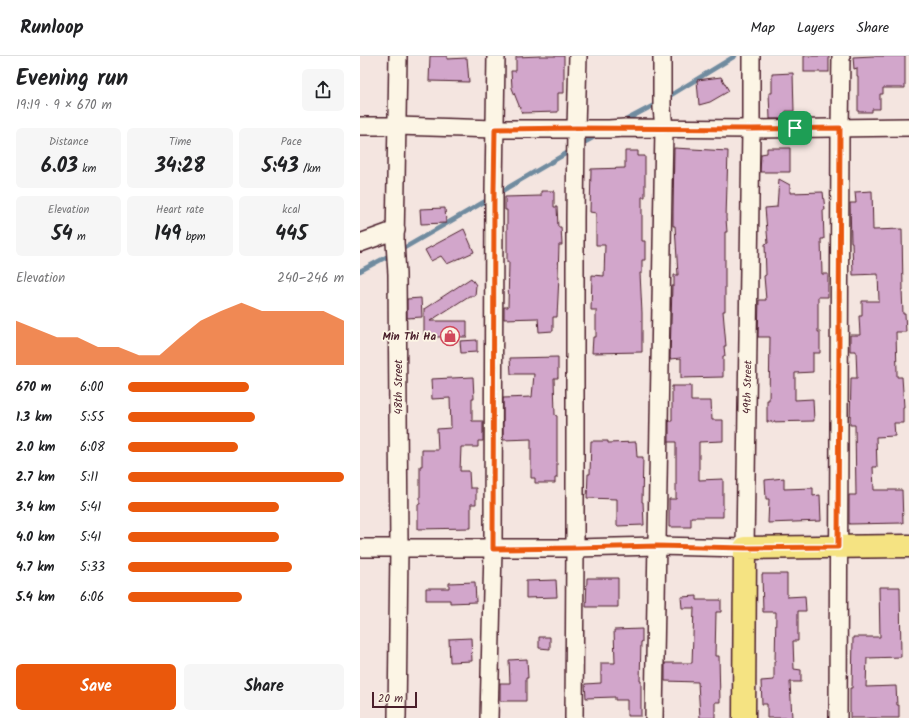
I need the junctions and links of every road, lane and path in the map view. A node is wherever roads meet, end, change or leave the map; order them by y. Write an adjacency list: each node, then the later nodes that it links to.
1 (398, 56): 8 (street, 48th Street)
2 (496, 56): 12 (street)
3 (578, 56): 14 (street)
4 (662, 56): 10 (street)
5 (751, 56): 13 (street, 49th Street)
6 (841, 56): 11 (street)
7 (360, 126): 8 (street)
8 (397, 126): 12 (street); 15 (street, 48th Street)
9 (909, 126): 11 (street)
10 (664, 128): 13 (street); 14 (street); 17 (street)
11 (840, 128): 13 (street); 19 (street)
12 (495, 129): 14 (street); 24 (street)
13 (751, 129): 23 (street, 49th Street)
14 (576, 139): 22 (street)
15 (396, 236): 16 (street); 21 (street, 48th Street)
16 (360, 243)
17 (657, 546): 22 (street); 23 (street); 28 (street)
18 (909, 546): 19 (main road)
19 (838, 547): 23 (main road); 30 (street)
20 (360, 548): 21 (street)
21 (399, 548): 24 (street); 25 (street, 48th Street)
22 (576, 548): 24 (street); 27 (street)
23 (745, 548): 29 (main road, 49th Street)
24 (493, 549): 26 (street)
25 (397, 718)
26 (489, 718)
27 (574, 718)
28 (654, 718)
29 (744, 718)
30 (838, 718)

